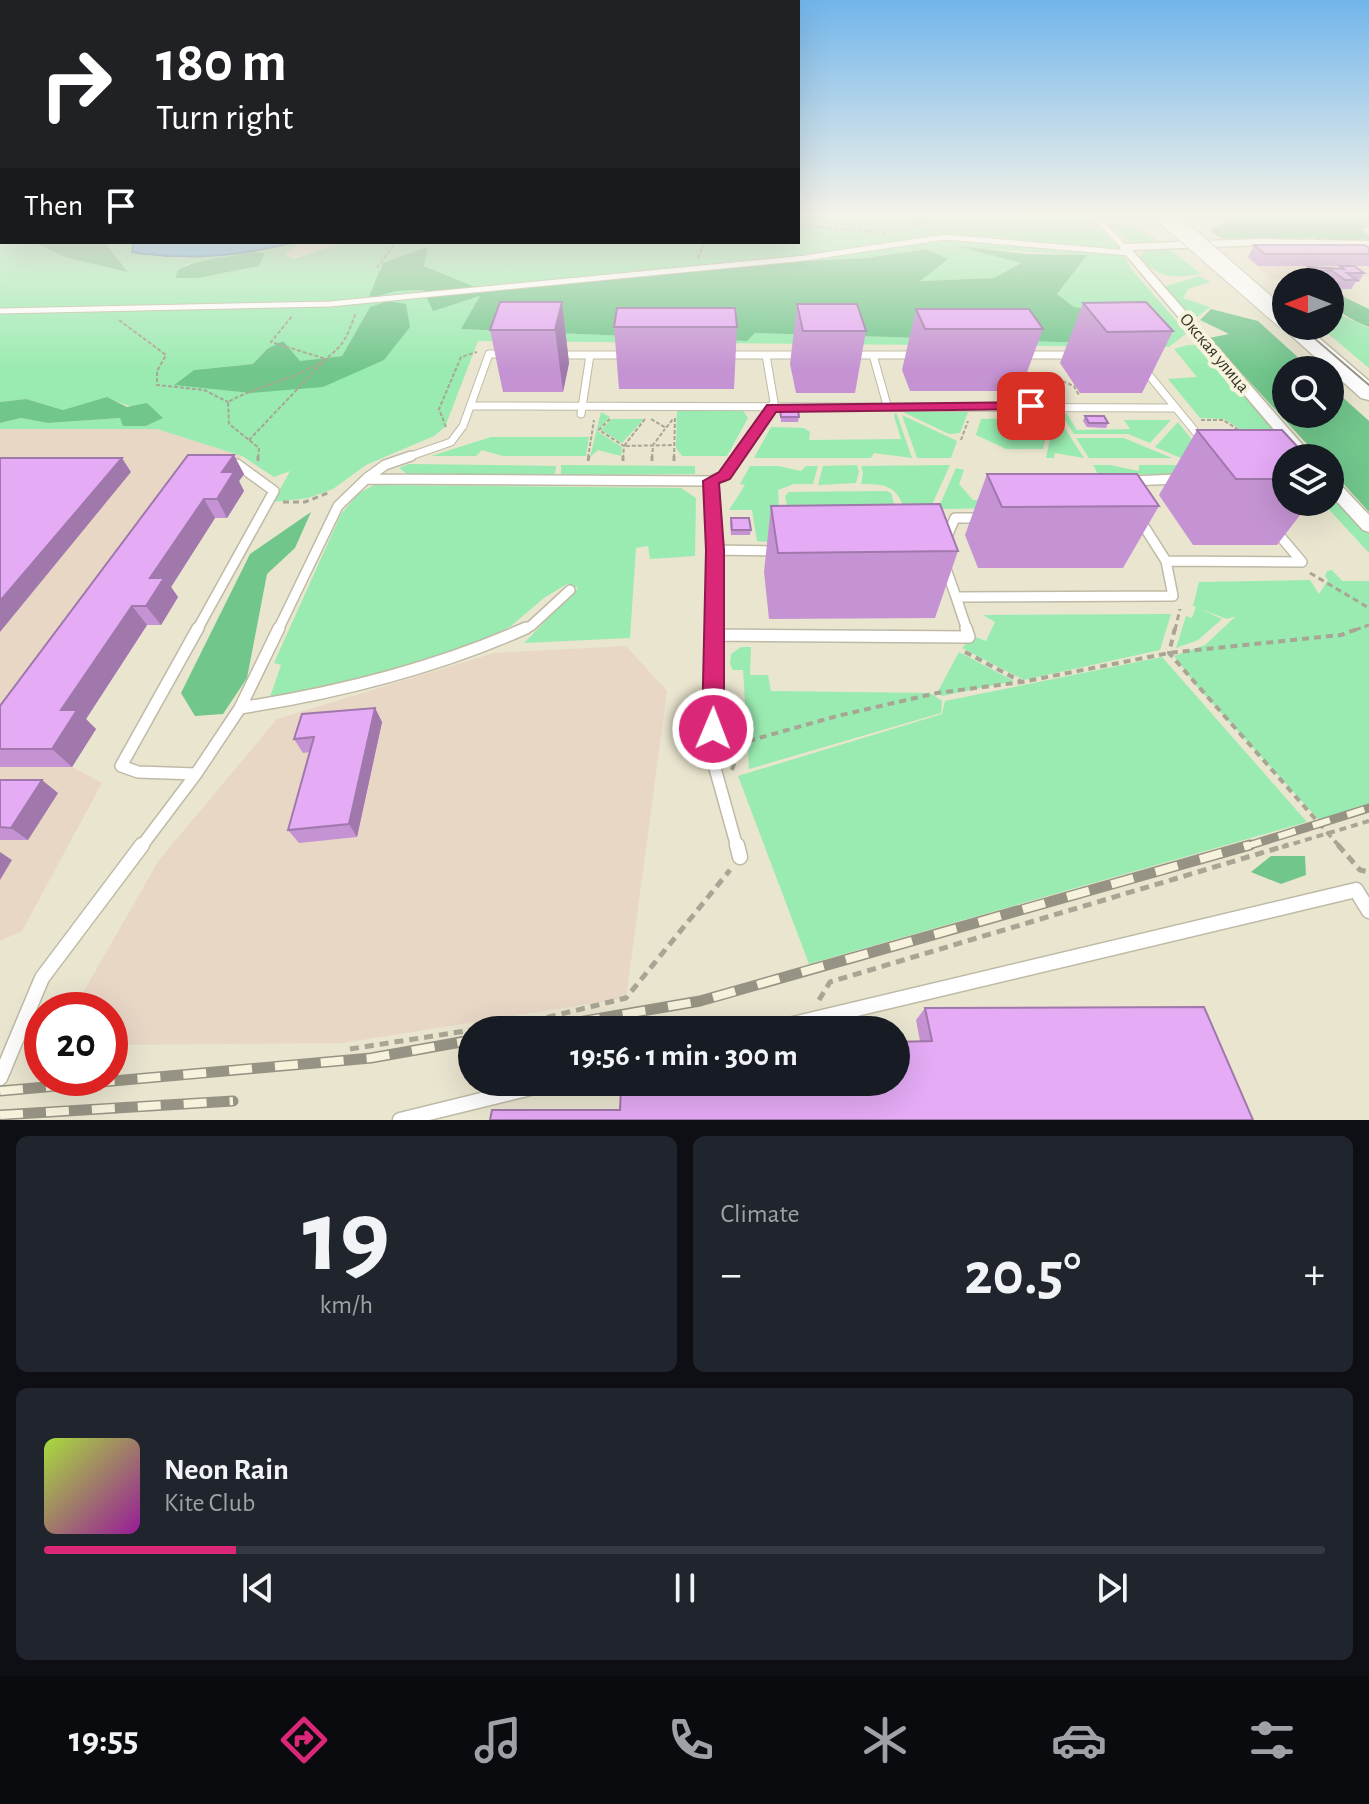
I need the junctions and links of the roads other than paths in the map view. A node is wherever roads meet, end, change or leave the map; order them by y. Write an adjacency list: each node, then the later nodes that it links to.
1 (732, 265): 7 (lane)
2 (1139, 265): 30 (street, Окская улица)
3 (1222, 265): 6 (main road, bridge)
4 (1241, 265): 5 (main road)
5 (1272, 291)
6 (1272, 309)
7 (0, 311)
8 (1308, 340): 24 (main road)
9 (1331, 340): 23 (main road)
10 (518, 354): 26 (lane)
11 (547, 354): 12 (lane)
12 (590, 355): 13 (lane); 29 (lane)
13 (638, 355)
14 (718, 355): 15 (lane)
15 (766, 355): 16 (lane); 27 (lane)
16 (812, 355)
17 (842, 355): 18 (lane)
18 (873, 355): 19 (lane); 25 (lane)
19 (934, 355)
20 (1011, 355): 21 (lane)
21 (1088, 355)
22 (1138, 362): 28 (lane)
23 (1369, 372)
24 (1369, 393)
25 (887, 405): 27 (lane); 28 (lane)
26 (471, 406): 29 (lane); 33 (lane)
27 (772, 408): 29 (lane); 35 (lane)
28 (1176, 408): 31 (lane)
29 (582, 410)
30 (1294, 444)
31 (1213, 454)
32 (237, 464): 51 (lane)
33 (366, 479): 35 (lane); 50 (lane)
34 (1189, 479): 36 (lane)
35 (711, 481): 44 (lane)
36 (1116, 481)
37 (1344, 499): 43 (street)
38 (1131, 505): 40 (lane)
39 (1122, 517): 40 (lane)
40 (1138, 517): 46 (lane)
41 (999, 518): 48 (lane)
42 (1272, 526): 46 (lane)
43 (1369, 526)
44 (715, 550): 45 (lane); 49 (lane)
45 (792, 551)
46 (1166, 561): 48 (lane)
47 (570, 590): 50 (lane)
48 (956, 597): 49 (lane)
49 (714, 635): 52 (lane)
50 (240, 708): 51 (lane)
51 (196, 774): 55 (lane)
52 (740, 857)
53 (1369, 911): 54 (lane)
54 (827, 1016)
55 (0, 1078)
56 (498, 1096): 57 (lane)
57 (400, 1120)

